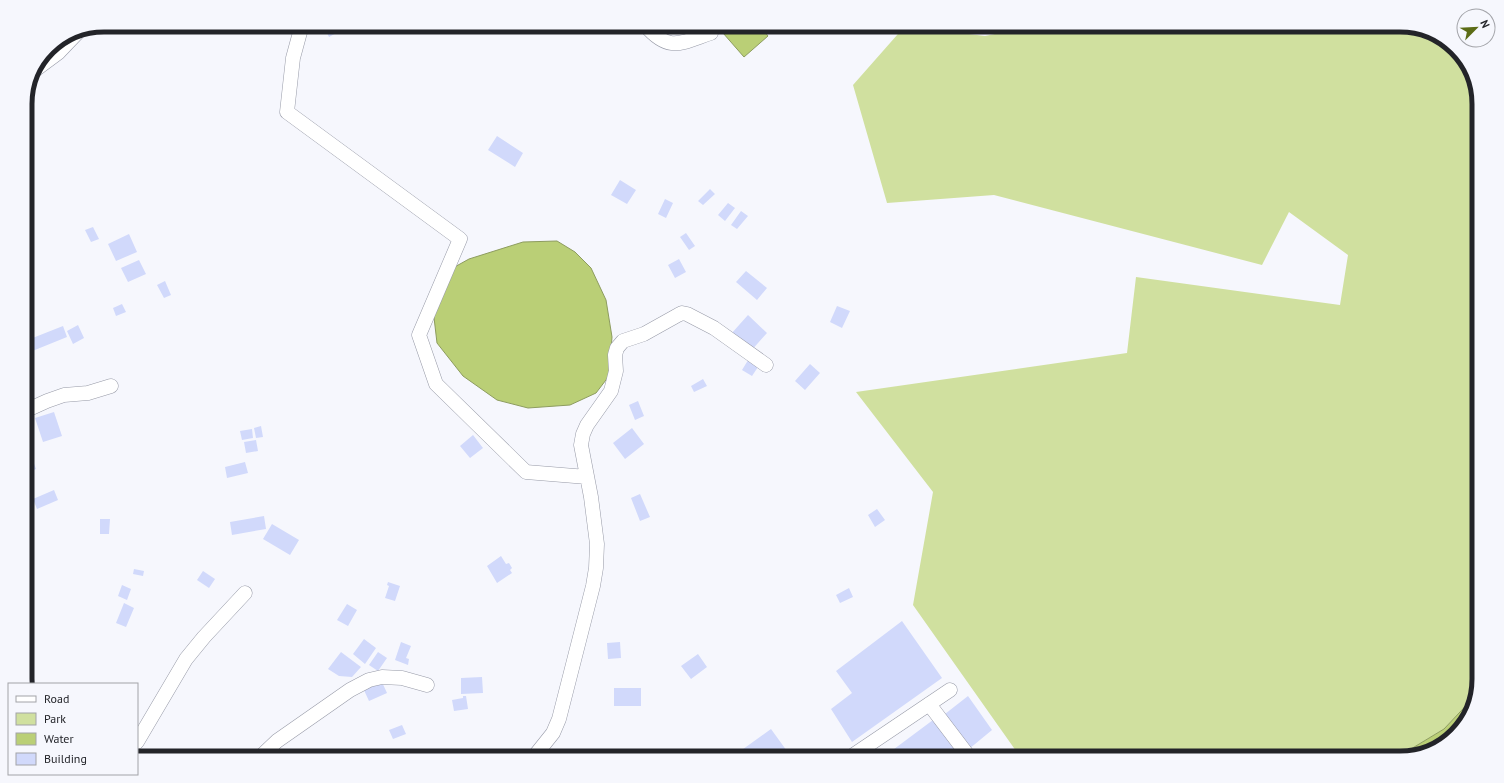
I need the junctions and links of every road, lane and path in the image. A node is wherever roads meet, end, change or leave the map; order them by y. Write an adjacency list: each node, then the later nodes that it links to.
1 (300, 32): 7 (street)
2 (653, 32): 3 (street)
3 (711, 33)
4 (766, 365): 7 (street)
5 (111, 386): 6 (street)
6 (32, 408)
7 (586, 477): 14 (street)
8 (245, 593): 12 (street)
9 (427, 685): 13 (street)
10 (950, 690): 11 (street)
11 (929, 704): 15 (street); 16 (street)
12 (138, 740)
13 (267, 751)
14 (539, 751)
15 (859, 751)
16 (965, 751)

